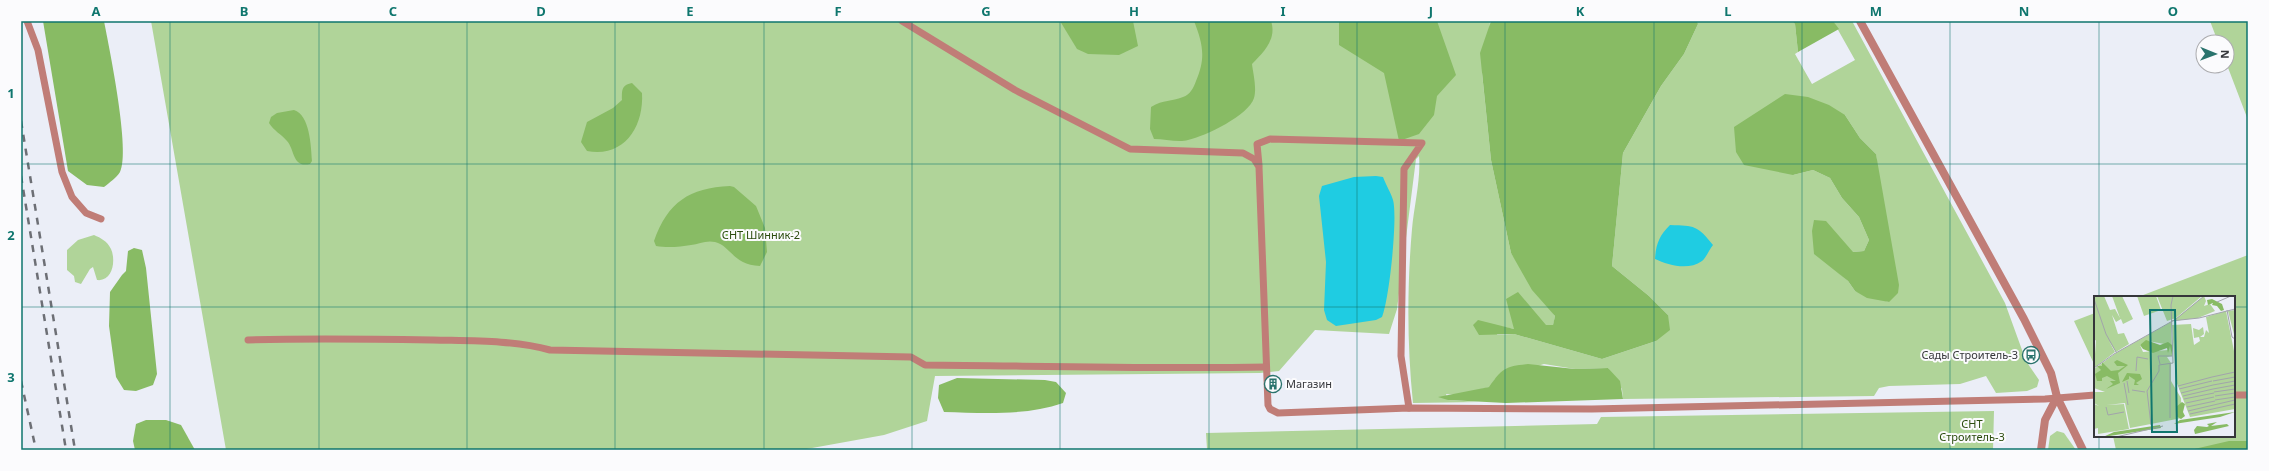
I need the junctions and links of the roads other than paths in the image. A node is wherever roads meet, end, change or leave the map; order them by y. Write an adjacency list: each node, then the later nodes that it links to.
1 (27, 21): 5 (street)
2 (902, 21): 4 (street)
3 (1860, 21): 11 (street)
4 (1259, 167): 7 (street); 12 (street)
5 (101, 219)
6 (248, 340): 7 (street)
7 (1266, 367): 12 (street)
8 (2094, 395): 11 (street)
9 (2235, 395): 10 (street)
10 (2248, 395)
11 (2056, 397): 12 (street); 13 (street); 14 (street)
12 (1409, 408)
13 (2041, 450)
14 (2083, 450)

